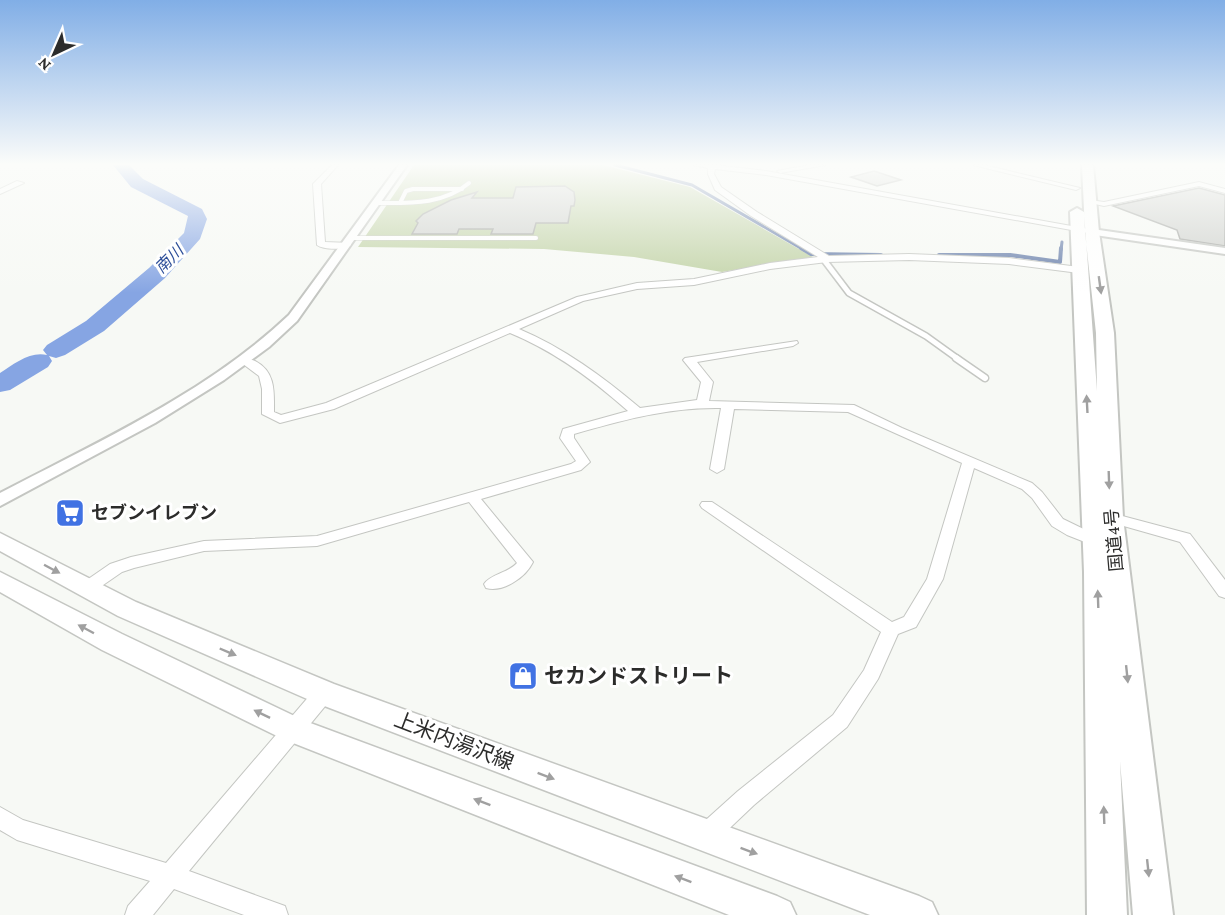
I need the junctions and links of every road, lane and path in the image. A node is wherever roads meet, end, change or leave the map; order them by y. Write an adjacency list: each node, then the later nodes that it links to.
1 (319, 208): 8 (street)
2 (373, 208): 8 (street)
3 (745, 208): 10 (street)
4 (957, 208): 6 (street)
5 (1083, 208): 6 (highway, 国道4号)
6 (1085, 231): 9 (street); 11 (highway, 国道4号); 24 (highway, 国道4号, one-way to 24)
7 (536, 238): 8 (lane)
8 (349, 242): 14 (street)
9 (1225, 251)
10 (825, 258): 11 (street); 12 (street); 15 (lane)
11 (1079, 270): 26 (highway, 国道4号, one-way to 11)
12 (509, 329): 14 (street); 18 (street)
13 (793, 343): 16 (street)
14 (245, 361): 22 (street)
15 (985, 378)
16 (702, 404): 17 (street); 18 (street)
17 (728, 405): 19 (street); 20 (street)
18 (637, 412): 21 (street)
19 (969, 461): 26 (street); 31 (street)
20 (717, 469)
21 (472, 497): 28 (street); 29 (street)
22 (0, 500)
23 (707, 505): 31 (street)
24 (1111, 518): 30 (street); 42 (highway, 国道4号, one-way to 42)
25 (0, 541): 29 (main road, 上米内湯沢線, one-way to 29)
26 (1095, 541): 41 (highway, 国道4号, one-way to 26)
27 (0, 581): 33 (main road, one-way to 27)
28 (492, 584)
29 (87, 588): 32 (main road, 上米内湯沢線, one-way to 32)
30 (1225, 592)
31 (891, 630): 35 (street)
32 (324, 693): 33 (street); 35 (main road, 上米内湯沢線, one-way to 35)
33 (294, 730): 36 (street); 37 (main road, one-way to 33)
34 (0, 817): 36 (street)
35 (706, 836): 40 (main road, 上米内湯沢線, one-way to 40)
36 (170, 876): 38 (street); 39 (street)
37 (761, 912)
38 (137, 915)
39 (276, 915)
40 (920, 915)
41 (1107, 915)
42 (1154, 915)

